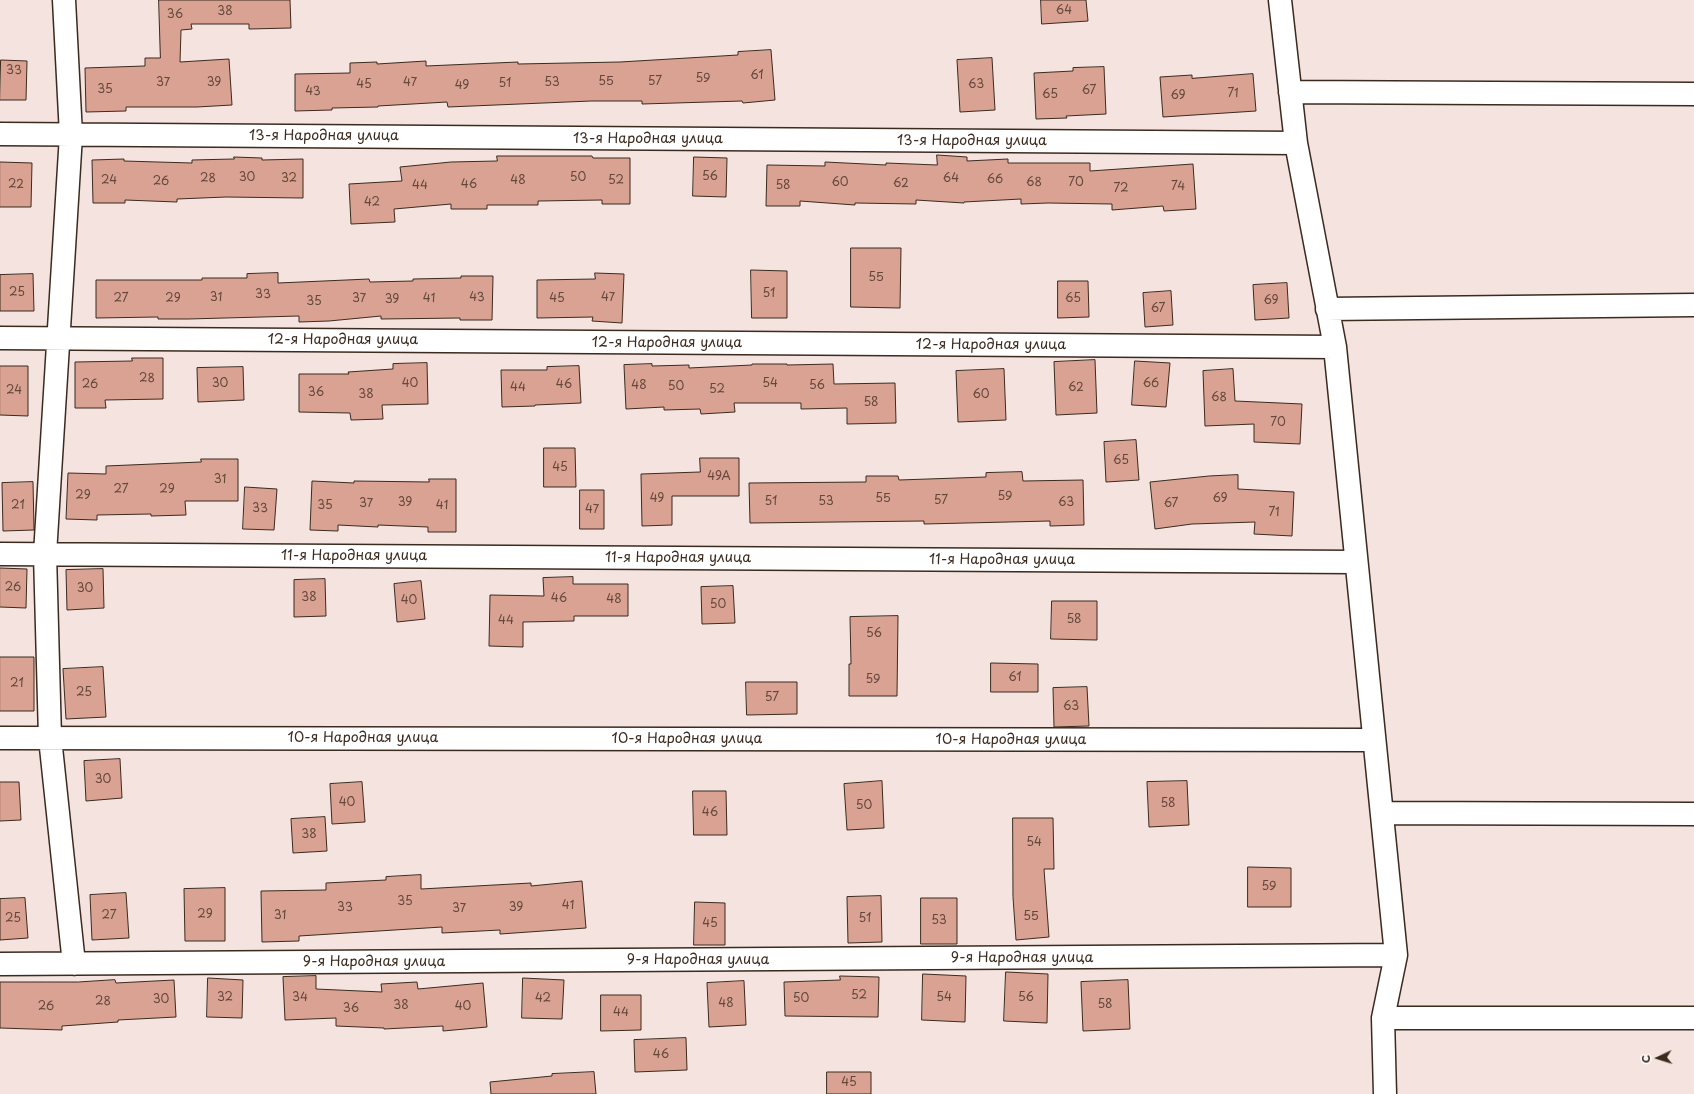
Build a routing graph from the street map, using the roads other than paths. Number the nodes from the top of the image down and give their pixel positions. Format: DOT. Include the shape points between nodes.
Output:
graph roads {
  1 [pos="64,0"];
  2 [pos="1280,0"];
  3 [pos="1290,92"];
  4 [pos="1694,94"];
  5 [pos="0,134"];
  6 [pos="71,135"];
  7 [pos="1296,143"];
  8 [pos="1694,305"];
  9 [pos="1327,310"];
  10 [pos="0,338"];
  11 [pos="58,338"];
  12 [pos="1335,347"];
  13 [pos="0,554"];
  14 [pos="45,554"];
  15 [pos="1355,562"];
  16 [pos="0,738"];
  17 [pos="50,738"];
  18 [pos="1374,740"];
  19 [pos="1382,814"];
  20 [pos="1694,814"];
  21 [pos="1396,956"];
  22 [pos="0,964"];
  23 [pos="74,964"];
  24 [pos="1383,1018"];
  25 [pos="1694,1018"];
  26 [pos="1384,1094"];
  1 -- 6 [label="street"];
  2 -- 3 [label="street"];
  3 -- 4 [label="street"];
  3 -- 7 [label="street"];
  5 -- 6 [label="street, 13-я Народная улица"];
  6 -- 7 [label="street, 13-я Народная улица"];
  6 -- 11 [label="street"];
  7 -- 9 [label="street"];
  8 -- 9 [label="street"];
  9 -- 12 [label="street"];
  10 -- 11 [label="street, 12-я Народная улица"];
  11 -- 12 [label="street, 12-я Народная улица"];
  11 -- 14 [label="street"];
  12 -- 15 [label="street"];
  13 -- 14 [label="street, 11-я Народная улица"];
  14 -- 15 [label="street, 11-я Народная улица"];
  14 -- 17 [label="street"];
  15 -- 18 [label="street"];
  16 -- 17 [label="street, 10-я Народная улица"];
  17 -- 18 [label="street, 10-я Народная улица"];
  17 -- 23 [label="street"];
  18 -- 19 [label="street"];
  19 -- 20 [label="street"];
  19 -- 21 [label="street"];
  21 -- 23 [label="street, 9-я Народная улица"];
  21 -- 24 [label="street"];
  22 -- 23 [label="street, 9-я Народная улица"];
  24 -- 25 [label="street"];
  24 -- 26 [label="street"];
}
